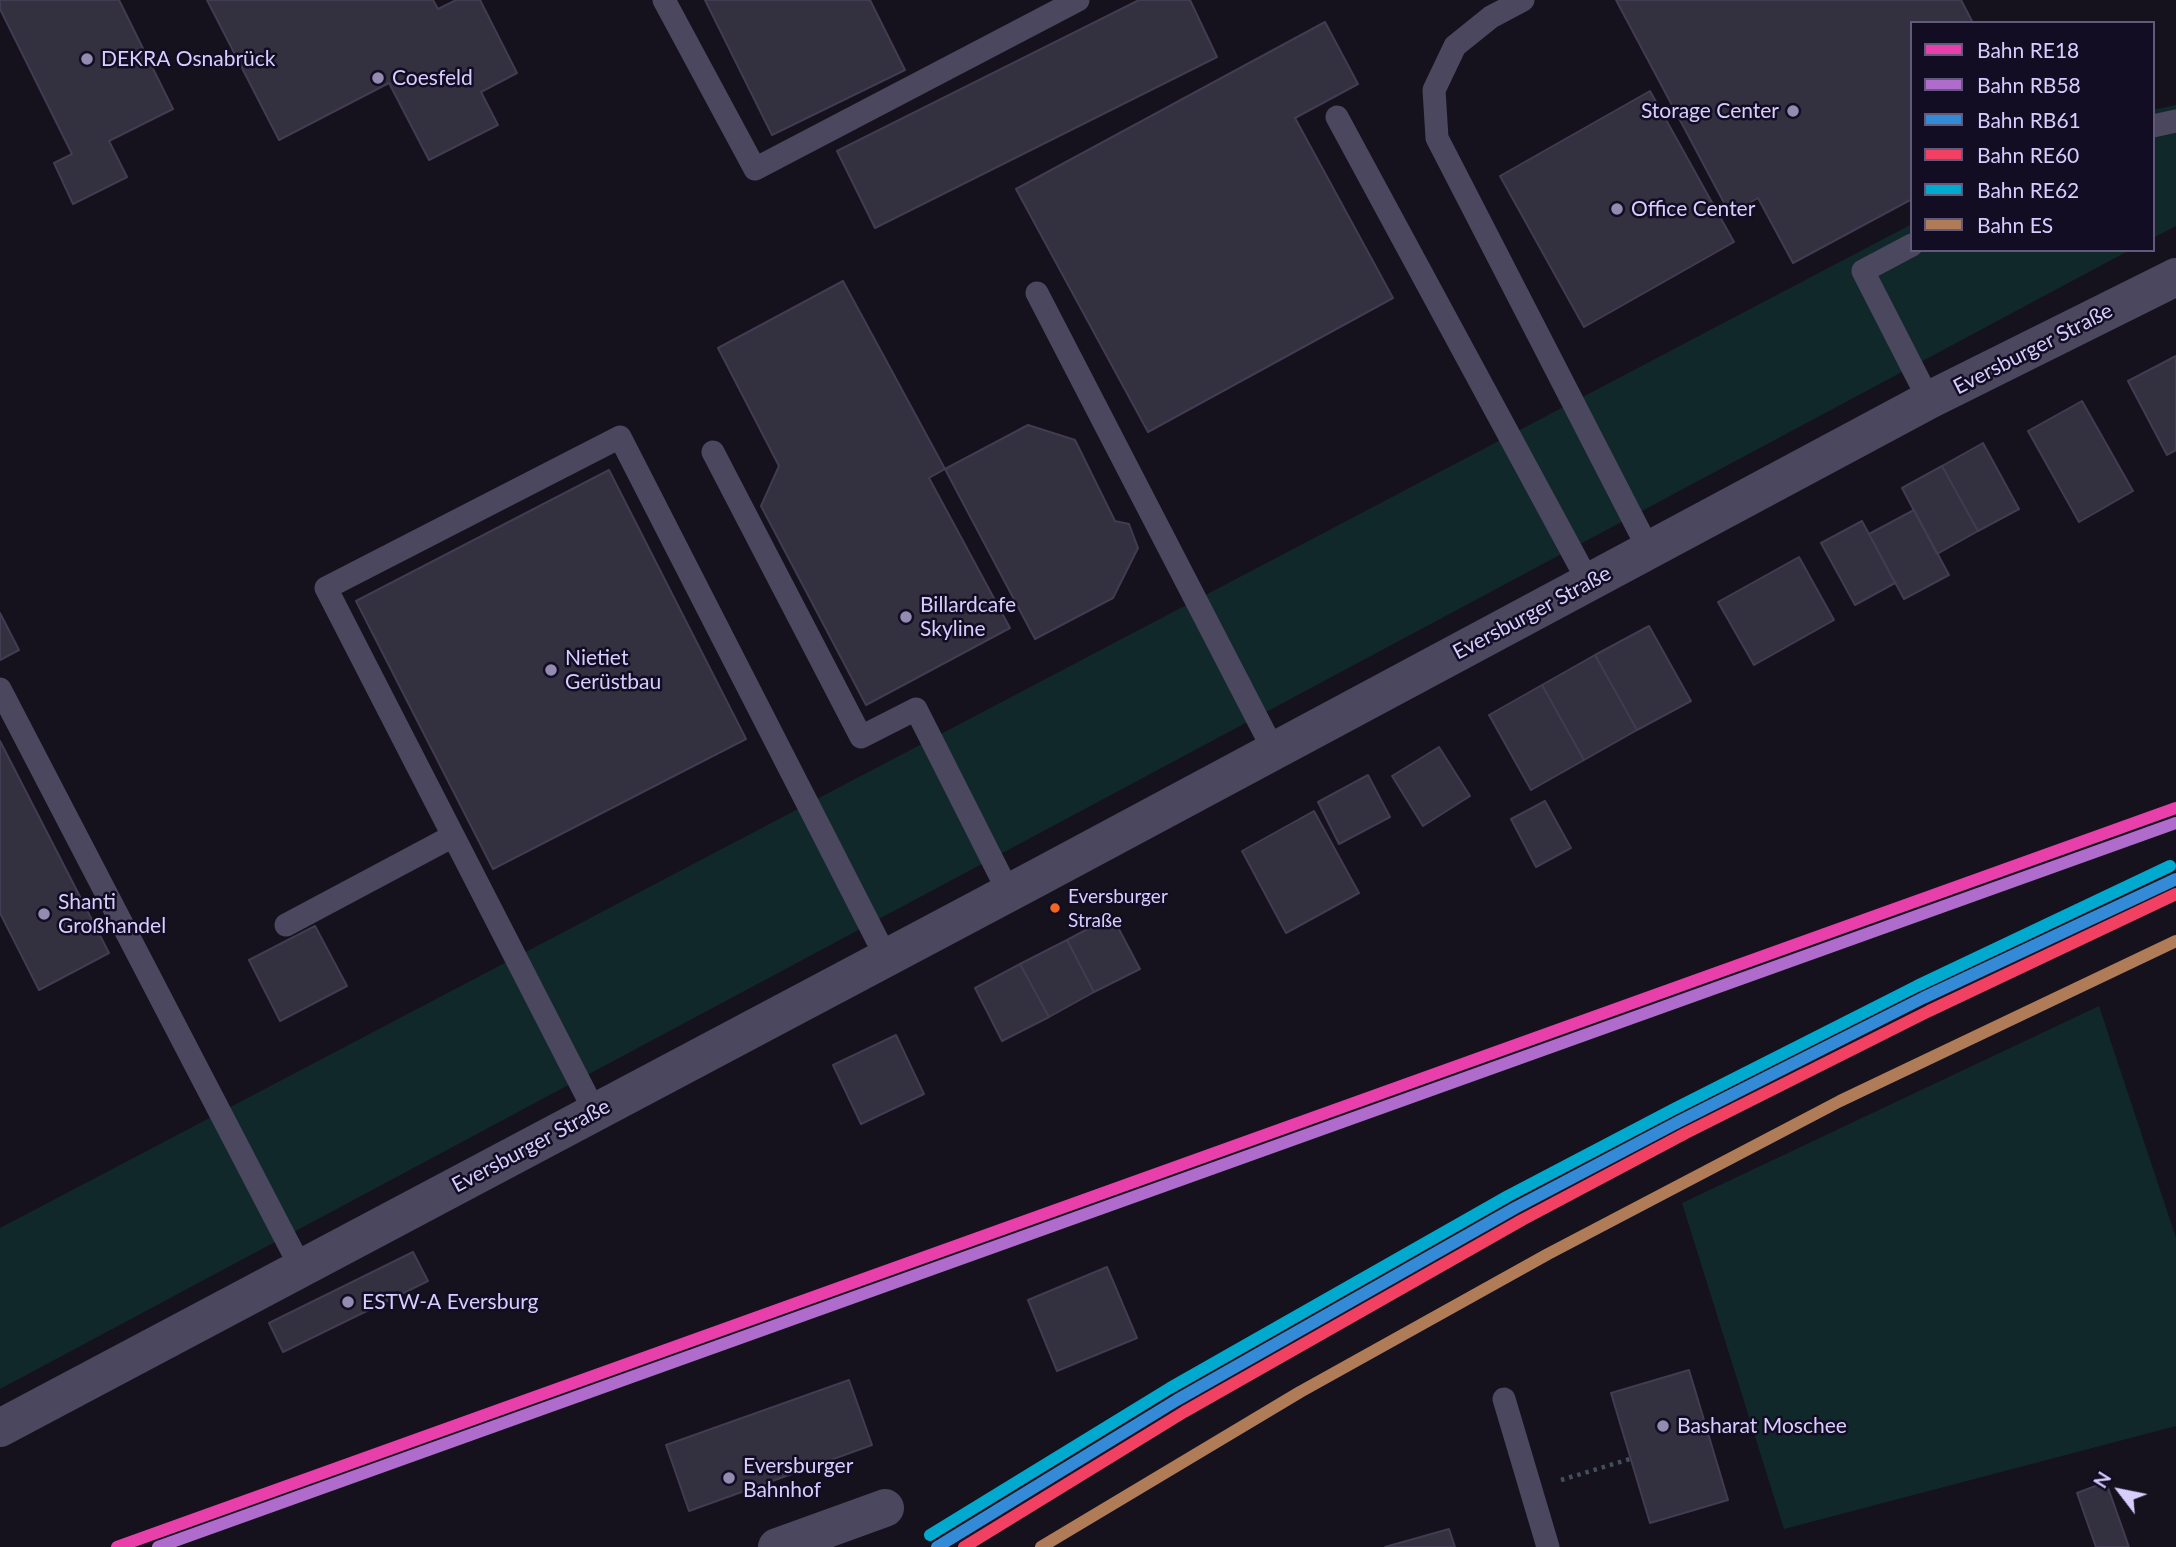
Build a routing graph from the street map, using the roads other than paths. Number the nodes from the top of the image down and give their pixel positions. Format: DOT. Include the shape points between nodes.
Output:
graph roads {
  1 [pos="664,0"];
  2 [pos="1078,0"];
  3 [pos="1523,0"];
  4 [pos="1337,117"];
  5 [pos="2176,121"];
  6 [pos="2155,126"];
  7 [pos="1910,246"];
  8 [pos="2176,277"];
  9 [pos="1037,293"];
  10 [pos="1929,400"];
  11 [pos="713,452"];
  12 [pos="1650,550"];
  13 [pos="1589,583"];
  14 [pos="0,689"];
  15 [pos="1273,751"];
  16 [pos="453,836"];
  17 [pos="1009,892"];
  18 [pos="286,925"];
  19 [pos="887,957"];
  20 [pos="595,1112"];
  21 [pos="301,1268"];
  22 [pos="1504,1399"];
  23 [pos="0,1428"];
  24 [pos="885,1508"];
  25 [pos="777,1547"];
  26 [pos="1548,1547"];
  1 -- 2 [label="lane" via="755,169"];
  3 -- 12 [label="lane" via="1491,17 1455,46 1434,90 1437,138"];
  4 -- 13 [label="lane"];
  5 -- 6 [label="lane"];
  7 -- 10 [label="lane" via="1863,271"];
  8 -- 10 [label="street, Eversburger Straße"];
  9 -- 15 [label="lane"];
  10 -- 12 [label="street, Eversburger Straße"];
  11 -- 17 [label="lane" via="861,737 916,709"];
  12 -- 13 [label="street, Eversburger Straße"];
  13 -- 15 [label="street, Eversburger Straße"];
  14 -- 21 [label="lane"];
  15 -- 17 [label="street, Eversburger Straße"];
  16 -- 18 [label="lane"];
  16 -- 19 [label="lane" via="326,588 620,437"];
  16 -- 20 [label="lane"];
  17 -- 19 [label="street, Eversburger Straße"];
  19 -- 20 [label="street, Eversburger Straße"];
  20 -- 21 [label="street, Eversburger Straße"];
  21 -- 23 [label="street, Eversburger Straße"];
  22 -- 26 [label="lane"];
  24 -- 25 [label="street"];
}
